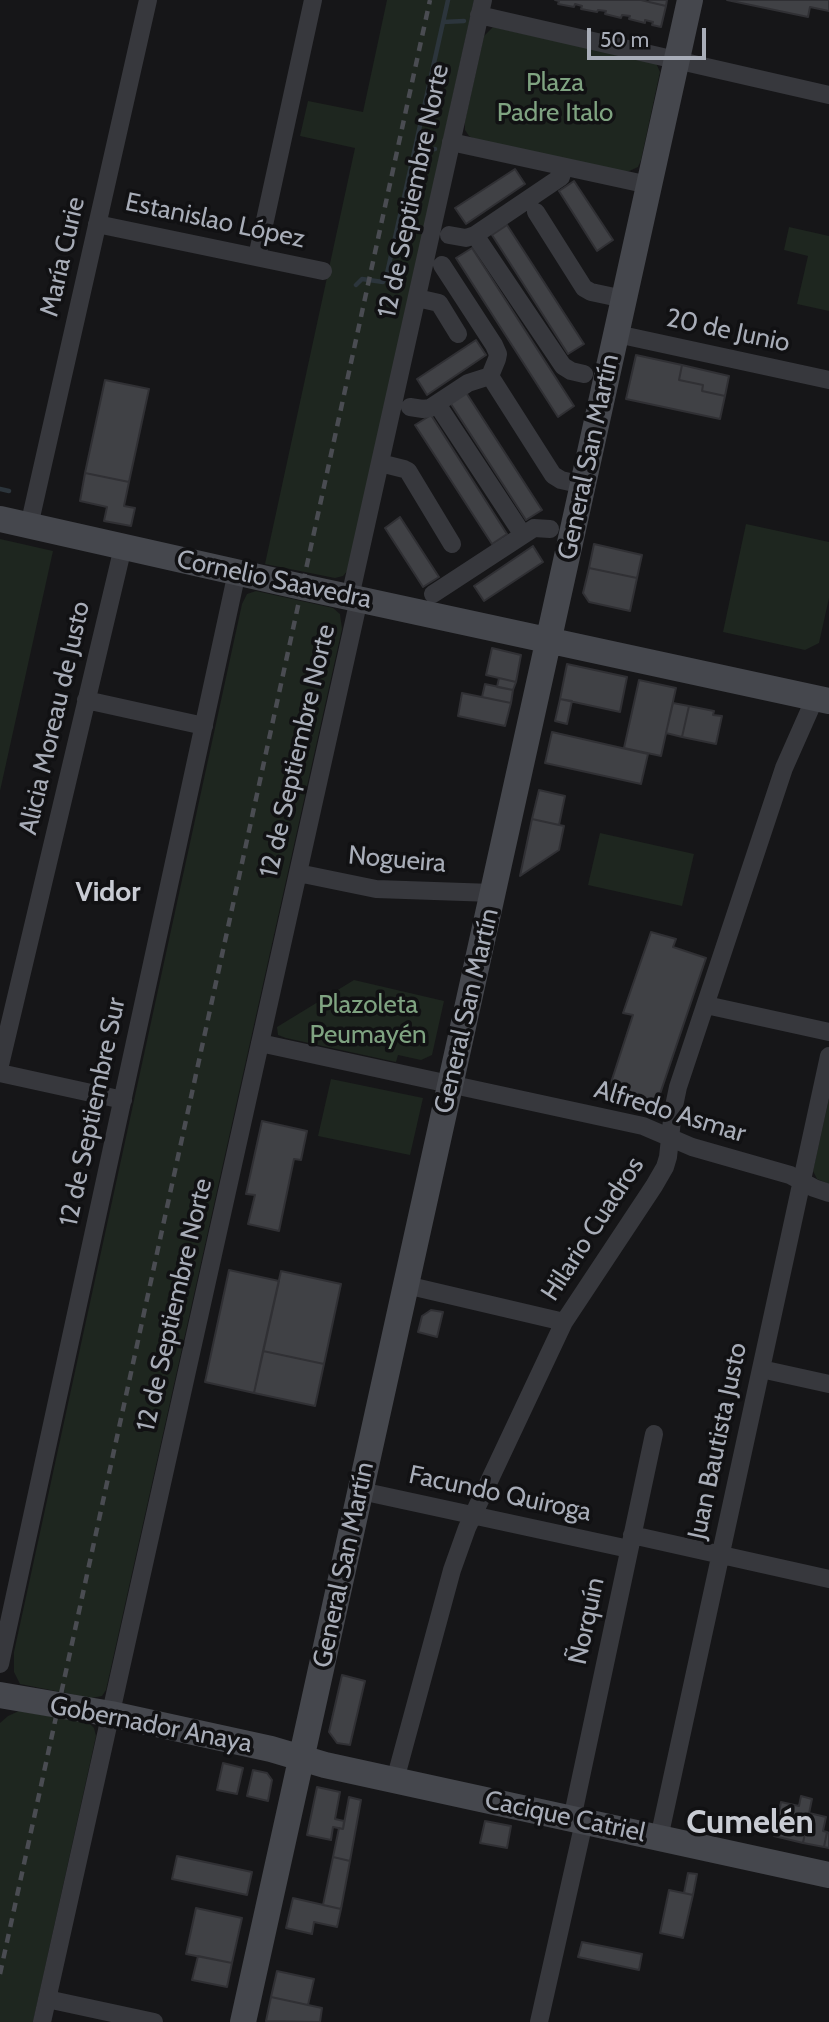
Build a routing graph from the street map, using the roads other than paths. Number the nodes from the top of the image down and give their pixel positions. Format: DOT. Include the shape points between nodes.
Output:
graph roads {
  1 [pos="148,0"];
  2 [pos="313,0"];
  3 [pos="690,0"];
  4 [pos="481,7"];
  5 [pos="677,60"];
  6 [pos="829,95"];
  7 [pos="451,142"];
  8 [pos="561,177"];
  9 [pos="649,185"];
  10 [pos="536,212"];
  11 [pos="97,224"];
  12 [pos="449,235"];
  13 [pos="475,236"];
  14 [pos="257,257"];
  15 [pos="442,265"];
  16 [pos="323,271"];
  17 [pos="417,298"];
  18 [pos="624,299"];
  19 [pos="458,334"];
  20 [pos="617,334"];
  21 [pos="584,374"];
  22 [pos="490,376"];
  23 [pos="829,380"];
  24 [pos="437,404"];
  25 [pos="410,407"];
  26 [pos="380,463"];
  27 [pos="583,485"];
  28 [pos="0,520"];
  29 [pos="29,526"];
  30 [pos="550,529"];
  31 [pos="523,535"];
  32 [pos="452,544"];
  33 [pos="123,547"];
  34 [pos="237,572"];
  35 [pos="433,594"];
  36 [pos="355,598"];
  37 [pos="549,640"];
  38 [pos="822,699"];
  39 [pos="86,700"];
  40 [pos="204,726"];
  41 [pos="298,873"];
  42 [pos="493,893"];
  43 [pos="706,1004"];
  44 [pos="829,1032"];
  45 [pos="260,1043"];
  46 [pos="829,1056"];
  47 [pos="0,1065"];
  48 [pos="0,1073"];
  49 [pos="451,1084"];
  50 [pos="122,1100"];
  51 [pos="670,1137"];
  52 [pos="802,1181"];
  53 [pos="829,1193"];
  54 [pos="406,1285"];
  55 [pos="564,1322"];
  56 [pos="761,1369"];
  57 [pos="829,1384"];
  58 [pos="654,1434"];
  59 [pos="360,1491"];
  60 [pos="473,1515"];
  61 [pos="631,1542"];
  62 [pos="720,1555"];
  63 [pos="829,1579"];
  64 [pos="0,1664"];
  65 [pos="0,1695"];
  66 [pos="111,1714"];
  67 [pos="302,1758"];
  68 [pos="395,1780"];
  69 [pos="578,1820"];
  70 [pos="659,1838"];
  71 [pos="829,1875"];
  72 [pos="47,1999"];
  73 [pos="42,2022"];
  74 [pos="153,2022"];
  75 [pos="243,2022"];
  76 [pos="539,2022"];
  1 -- 11 [label="street, María Curie"];
  2 -- 14 [label="street"];
  3 -- 5 [label="main road, General San Martín"];
  4 -- 5 [label="street"];
  4 -- 7 [label="street, 12 de Septiembre Norte"];
  5 -- 6 [label="street"];
  5 -- 9 [label="main road, General San Martín"];
  7 -- 9 [label="street"];
  7 -- 17 [label="street, 12 de Septiembre Norte"];
  8 -- 13 [label="street"];
  9 -- 18 [label="main road, General San Martín"];
  10 -- 18 [label="street" via="584,288"];
  11 -- 14 [label="street, Estanislao López"];
  11 -- 29 [label="street, María Curie"];
  12 -- 13 [label="street"];
  13 -- 21 [label="street" via="563,366"];
  14 -- 16 [label="street, Estanislao López"];
  15 -- 22 [label="street" via="497,349"];
  17 -- 19 [label="street" via="439,303"];
  17 -- 26 [label="street, 12 de Septiembre Norte"];
  18 -- 20 [label="main road, General San Martín"];
  20 -- 23 [label="street, 20 de Junio"];
  20 -- 27 [label="main road, General San Martín"];
  22 -- 24 [label="street" via="468,383"];
  22 -- 27 [label="street" via="553,475"];
  24 -- 25 [label="street"];
  24 -- 31 [label="street"];
  26 -- 32 [label="street" via="408,471"];
  26 -- 36 [label="street, 12 de Septiembre Norte"];
  27 -- 37 [label="main road, General San Martín"];
  28 -- 29 [label="main road, Cornelio Saavedra"];
  29 -- 33 [label="main road, Cornelio Saavedra"];
  30 -- 31 [label="street" via="534,528"];
  31 -- 35 [label="street"];
  33 -- 34 [label="main road, Cornelio Saavedra"];
  33 -- 39 [label="street, Alicia Moreau de Justo"];
  34 -- 36 [label="main road, Cornelio Saavedra"];
  34 -- 40 [label="street, 12 de Septiembre Sur"];
  36 -- 37 [label="main road, Cornelio Saavedra"];
  36 -- 41 [label="street, 12 de Septiembre Norte"];
  37 -- 38 [label="main road, Cornelio Saavedra"];
  37 -- 42 [label="main road, General San Martín"];
  38 -- 43 [label="street, Hilario Cuadros" via="784,768"];
  39 -- 40 [label="street"];
  39 -- 47 [label="street, Alicia Moreau de Justo"];
  40 -- 50 [label="street, 12 de Septiembre Sur"];
  41 -- 42 [label="street, Nogueira" via="376,889"];
  41 -- 45 [label="street, 12 de Septiembre Norte"];
  42 -- 49 [label="main road, General San Martín"];
  43 -- 44 [label="street"];
  43 -- 51 [label="street, Hilario Cuadros" via="675,1099"];
  45 -- 49 [label="street, Alfredo Asmar"];
  45 -- 66 [label="street, 12 de Septiembre Norte"];
  46 -- 52 [label="street, Juan Bautista Justo"];
  48 -- 50 [label="street"];
  49 -- 51 [label="street, Alfredo Asmar" via="643,1126"];
  49 -- 54 [label="main road, General San Martín"];
  50 -- 64 [label="street, 12 de Septiembre Sur"];
  51 -- 52 [label="street, Alfredo Asmar"];
  51 -- 55 [label="street, Hilario Cuadros" via="660,1177"];
  52 -- 53 [label="street, Alfredo Asmar"];
  52 -- 56 [label="street, Juan Bautista Justo"];
  54 -- 55 [label="street"];
  54 -- 59 [label="main road, General San Martín"];
  55 -- 60 [label="street, Hilario Cuadros"];
  56 -- 57 [label="street"];
  56 -- 62 [label="street, Juan Bautista Justo"];
  58 -- 61 [label="street, Ñorquín"];
  59 -- 60 [label="street, Facundo Quiroga"];
  59 -- 67 [label="main road, General San Martín"];
  60 -- 61 [label="street, Facundo Quiroga"];
  60 -- 68 [label="street, Hilario Cuadros" via="452,1570"];
  61 -- 62 [label="street, Facundo Quiroga"];
  61 -- 69 [label="street, Ñorquín"];
  62 -- 63 [label="street, Facundo Quiroga"];
  62 -- 70 [label="street, Juan Bautista Justo"];
  65 -- 66 [label="main road, Gobernador Anaya"];
  66 -- 67 [label="main road, Gobernador Anaya"];
  66 -- 72 [label="street, 12 de Septiembre Norte"];
  67 -- 68 [label="main road, Cacique Catriel"];
  67 -- 75 [label="main road, General San Martín"];
  68 -- 69 [label="main road, Cacique Catriel"];
  69 -- 70 [label="main road, Cacique Catriel"];
  69 -- 76 [label="street"];
  70 -- 71 [label="main road, Cacique Catriel"];
  72 -- 73 [label="street, 12 de Septiembre Norte"];
  72 -- 74 [label="street"];
}
